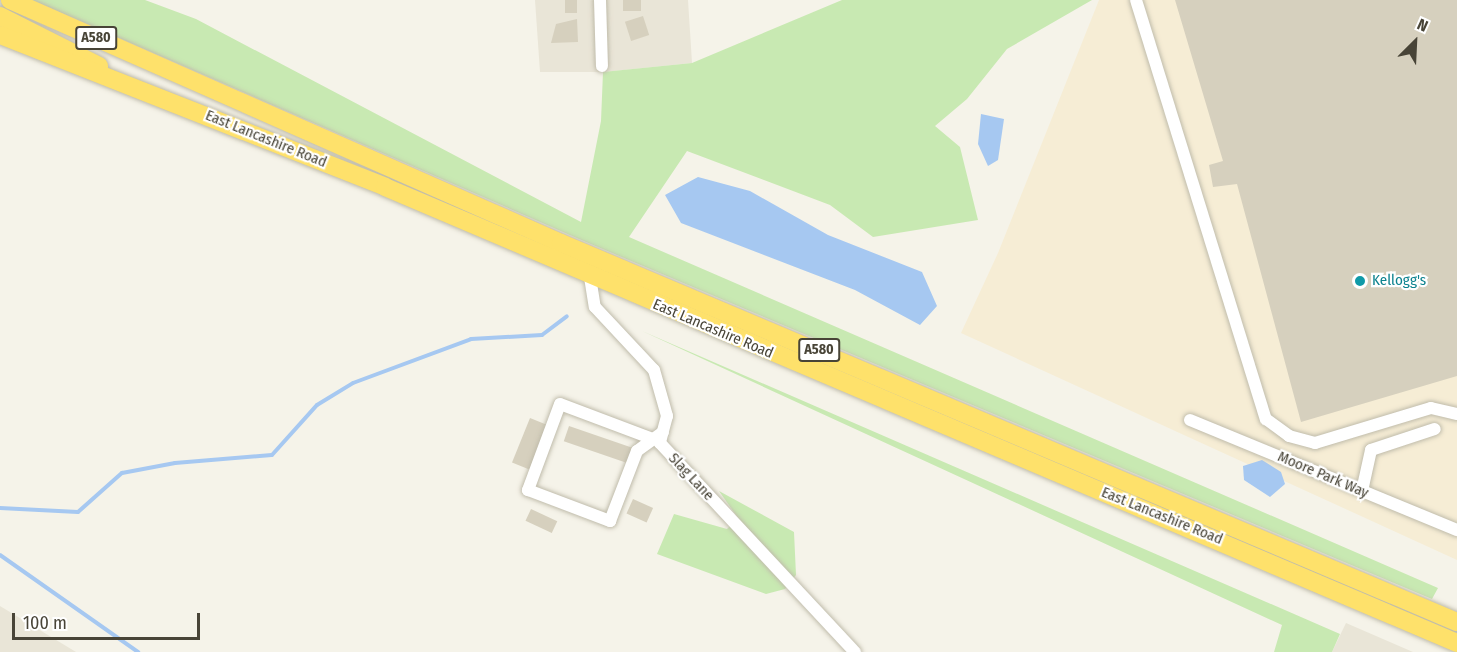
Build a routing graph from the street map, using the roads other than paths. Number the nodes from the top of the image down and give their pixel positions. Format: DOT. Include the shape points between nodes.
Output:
graph roads {
  1 [pos="10,0"];
  2 [pos="600,0"];
  3 [pos="1136,0"];
  4 [pos="0,16"];
  5 [pos="0,35"];
  6 [pos="602,66"];
  7 [pos="129,84"];
  8 [pos="582,252"];
  9 [pos="582,274"];
  10 [pos="1457,414"];
  11 [pos="1190,420"];
  12 [pos="1435,429"];
  13 [pos="658,436"];
  14 [pos="1362,491"];
  15 [pos="1457,530"];
  16 [pos="1457,622"];
  17 [pos="1457,643"];
  18 [pos="855,652"];
  1 -- 8 [label="highway, East Lancashire Road / A580"];
  2 -- 6 [label="street"];
  3 -- 10 [label="street" via="1266,419 1289,436 1315,443 1431,408"];
  4 -- 7 [label="highway" via="69,47"];
  5 -- 7 [label="highway, East Lancashire Road / A580"];
  7 -- 9 [label="highway, East Lancashire Road / A580"];
  8 -- 9 [label="highway"];
  8 -- 16 [label="highway, East Lancashire Road / A580"];
  9 -- 13 [label="street, Slag Lane" via="595,307 654,370 667,416"];
  9 -- 17 [label="highway, East Lancashire Road / A580"];
  11 -- 14 [label="street, Moore Park Way"];
  12 -- 14 [label="street" via="1371,450"];
  13 -- 13 [label="street" via="637,451 610,521 528,490 560,404"];
  13 -- 18 [label="street, Slag Lane" via="660,443"];
  14 -- 15 [label="street, Moore Park Way"];
}
